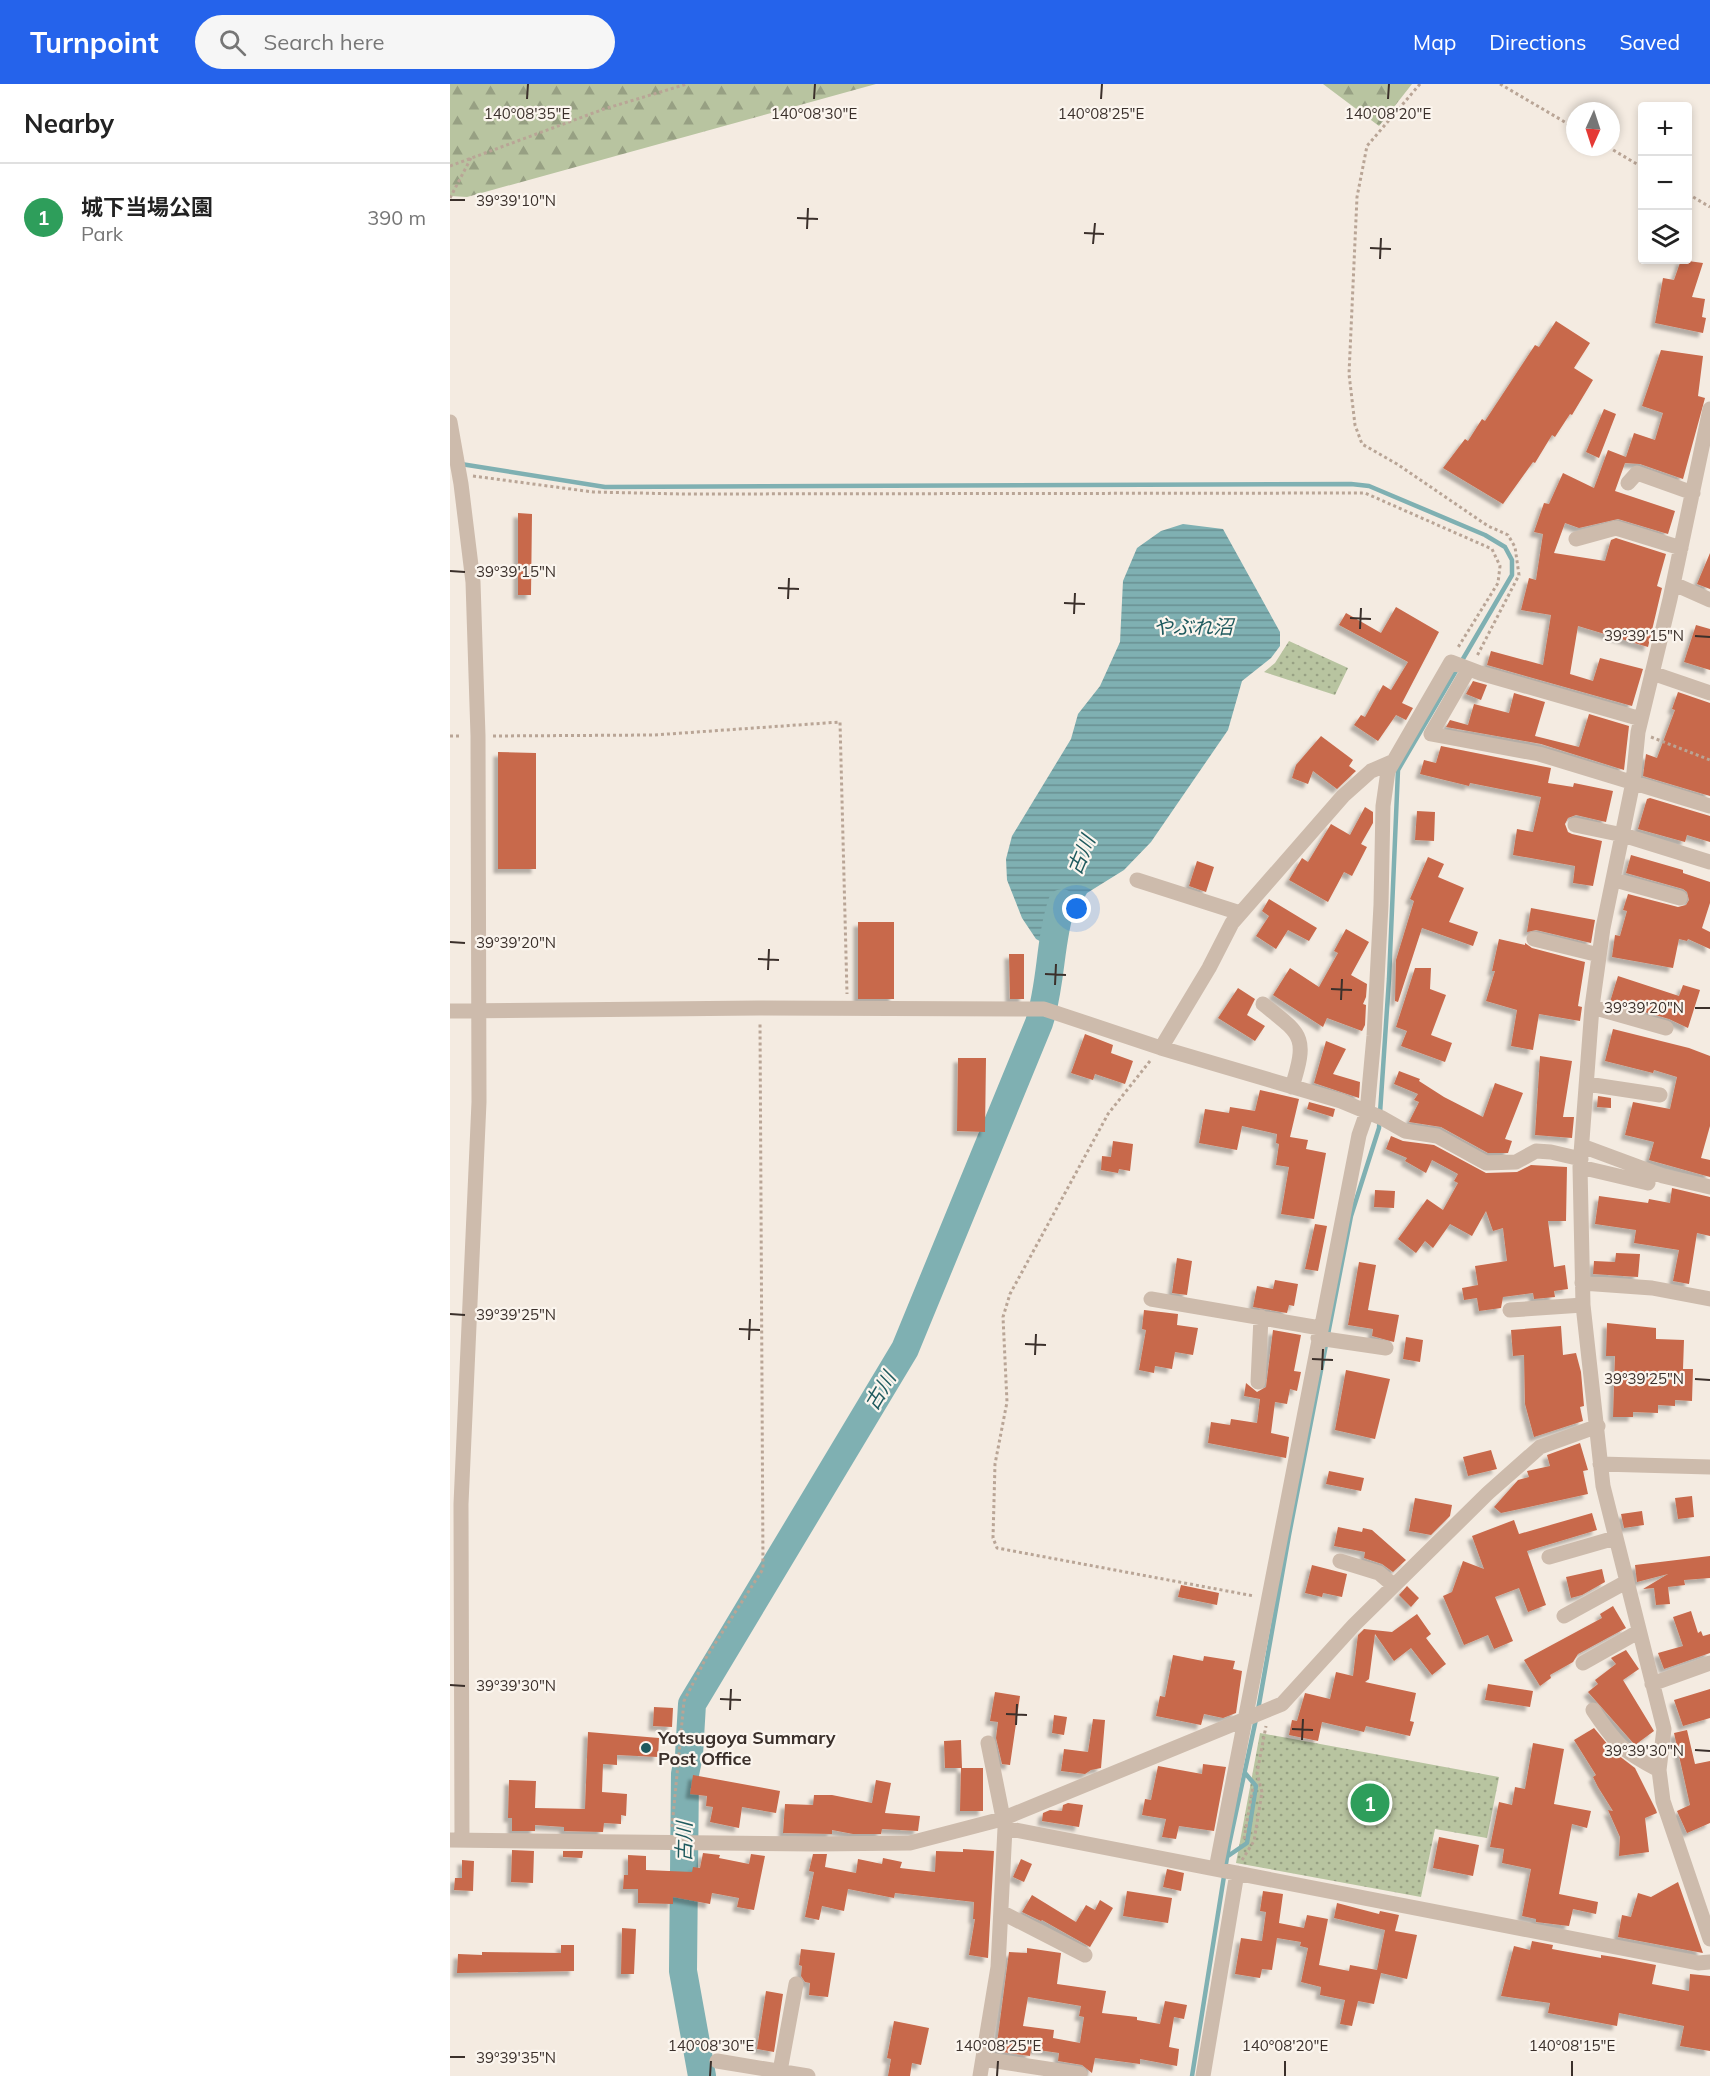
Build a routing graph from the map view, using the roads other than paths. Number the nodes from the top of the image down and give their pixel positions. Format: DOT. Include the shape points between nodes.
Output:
graph roads {
  1 [pos="1710,409"];
  2 [pos="450,422"];
  3 [pos="456,461"];
  4 [pos="1628,483"];
  5 [pos="1693,493"];
  6 [pos="1576,539"];
  7 [pos="1681,548"];
  8 [pos="1674,584"];
  9 [pos="1710,600"];
  10 [pos="1462,667"];
  11 [pos="1652,673"];
  12 [pos="1710,693"];
  13 [pos="1640,726"];
  14 [pos="1392,762"];
  15 [pos="1633,782"];
  16 [pos="1710,806"];
  17 [pos="1575,825"];
  18 [pos="1623,835"];
  19 [pos="1710,862"];
  20 [pos="1137,880"];
  21 [pos="1615,880"];
  22 [pos="1680,898"];
  23 [pos="1240,913"];
  24 [pos="1534,939"];
  25 [pos="1599,955"];
  26 [pos="1263,1004"];
  27 [pos="1592,1007"];
  28 [pos="450,1011"];
  29 [pos="480,1011"];
  30 [pos="1666,1028"];
  31 [pos="1161,1048"];
  32 [pos="1587,1084"];
  33 [pos="1292,1087"];
  34 [pos="1660,1095"];
  35 [pos="1374,1115"];
  36 [pos="1581,1158"];
  37 [pos="1648,1183"];
  38 [pos="1710,1187"];
  39 [pos="1582,1283"];
  40 [pos="1151,1299"];
  41 [pos="1710,1299"];
  42 [pos="1583,1305"];
  43 [pos="1510,1310"];
  44 [pos="1261,1317"];
  45 [pos="1325,1336"];
  46 [pos="1386,1348"];
  47 [pos="1258,1382"];
  48 [pos="1598,1426"];
  49 [pos="1600,1464"];
  50 [pos="1710,1467"];
  51 [pos="1616,1538"];
  52 [pos="1549,1557"];
  53 [pos="1340,1561"];
  54 [pos="1626,1582"];
  55 [pos="1393,1585"];
  56 [pos="1564,1616"];
  57 [pos="1638,1632"];
  58 [pos="1583,1663"];
  59 [pos="1710,1663"];
  60 [pos="1652,1684"];
  61 [pos="1593,1710"];
  62 [pos="1256,1714"];
  63 [pos="988,1743"];
  64 [pos="1659,1770"];
  65 [pos="1003,1823"];
  66 [pos="456,1840"];
  67 [pos="1226,1871"];
  68 [pos="1001,1912"];
  69 [pos="1710,1939"];
  70 [pos="1085,1955"];
  71 [pos="1710,1962"];
  72 [pos="796,1984"];
  73 [pos="983,2059"];
  74 [pos="717,2061"];
  75 [pos="780,2071"];
  76 [pos="1080,2074"];
  77 [pos="808,2076"];
  78 [pos="980,2076"];
  79 [pos="1203,2076"];
  1 -- 5 [label="street"];
  2 -- 3 [label="street"];
  3 -- 29 [label="street" via="473,582"];
  4 -- 5 [label="street" via="1637,473"];
  5 -- 7 [label="street"];
  6 -- 7 [label="street" via="1616,528"];
  7 -- 8 [label="street"];
  8 -- 9 [label="street"];
  8 -- 11 [label="street"];
  10 -- 13 [label="street"];
  10 -- 14 [label="street"];
  10 -- 15 [label="street" via="1431,734 1539,754"];
  11 -- 12 [label="street"];
  11 -- 13 [label="street"];
  13 -- 15 [label="street"];
  14 -- 23 [label="street" via="1371,771 1343,796"];
  14 -- 35 [label="street" via="1383,806"];
  15 -- 16 [label="street"];
  15 -- 18 [label="street"];
  17 -- 18 [label="street"];
  18 -- 19 [label="street"];
  18 -- 21 [label="street"];
  20 -- 23 [label="street"];
  21 -- 22 [label="street"];
  21 -- 25 [label="street"];
  23 -- 31 [label="street"];
  24 -- 25 [label="street"];
  25 -- 27 [label="street"];
  26 -- 33 [label="street" via="1294,1029 1300,1041 1301,1058"];
  27 -- 30 [label="street"];
  27 -- 32 [label="street"];
  28 -- 29 [label="street"];
  29 -- 31 [label="street" via="1044,1010"];
  29 -- 66 [label="street" via="461,1504"];
  31 -- 33 [label="street"];
  32 -- 34 [label="street"];
  32 -- 36 [label="street"];
  33 -- 35 [label="street"];
  35 -- 36 [label="street" via="1405,1131 1437,1136 1486,1162 1516,1162 1536,1151"];
  35 -- 45 [label="street" via="1359,1135"];
  36 -- 37 [label="street"];
  36 -- 38 [label="street"];
  36 -- 39 [label="street"];
  39 -- 41 [label="street" via="1652,1288"];
  39 -- 42 [label="street"];
  40 -- 44 [label="street"];
  42 -- 43 [label="street"];
  42 -- 48 [label="street"];
  44 -- 45 [label="street"];
  44 -- 47 [label="street"];
  45 -- 46 [label="street"];
  45 -- 62 [label="street" via="1268,1599"];
  48 -- 49 [label="street"];
  48 -- 55 [label="street" via="1540,1447"];
  49 -- 50 [label="street"];
  49 -- 51 [label="street"];
  51 -- 52 [label="street"];
  51 -- 54 [label="street"];
  53 -- 55 [label="street" via="1379,1573"];
  54 -- 56 [label="street"];
  54 -- 57 [label="street"];
  55 -- 62 [label="street" via="1282,1704"];
  57 -- 58 [label="street"];
  57 -- 60 [label="street"];
  59 -- 60 [label="street"];
  60 -- 64 [label="street" via="1664,1729"];
  61 -- 64 [label="street" via="1614,1742"];
  62 -- 65 [label="street"];
  62 -- 67 [label="street"];
  63 -- 65 [label="street"];
  64 -- 69 [label="street" via="1663,1801"];
  65 -- 66 [label="street" via="910,1843"];
  65 -- 67 [label="street"];
  65 -- 68 [label="street"];
  67 -- 71 [label="street" via="1574,1940"];
  67 -- 79 [label="street"];
  68 -- 70 [label="street"];
  68 -- 73 [label="street" via="998,1967"];
  72 -- 75 [label="street"];
  73 -- 76 [label="street"];
  73 -- 78 [label="street"];
  74 -- 75 [label="street"];
  75 -- 77 [label="street"];
}
